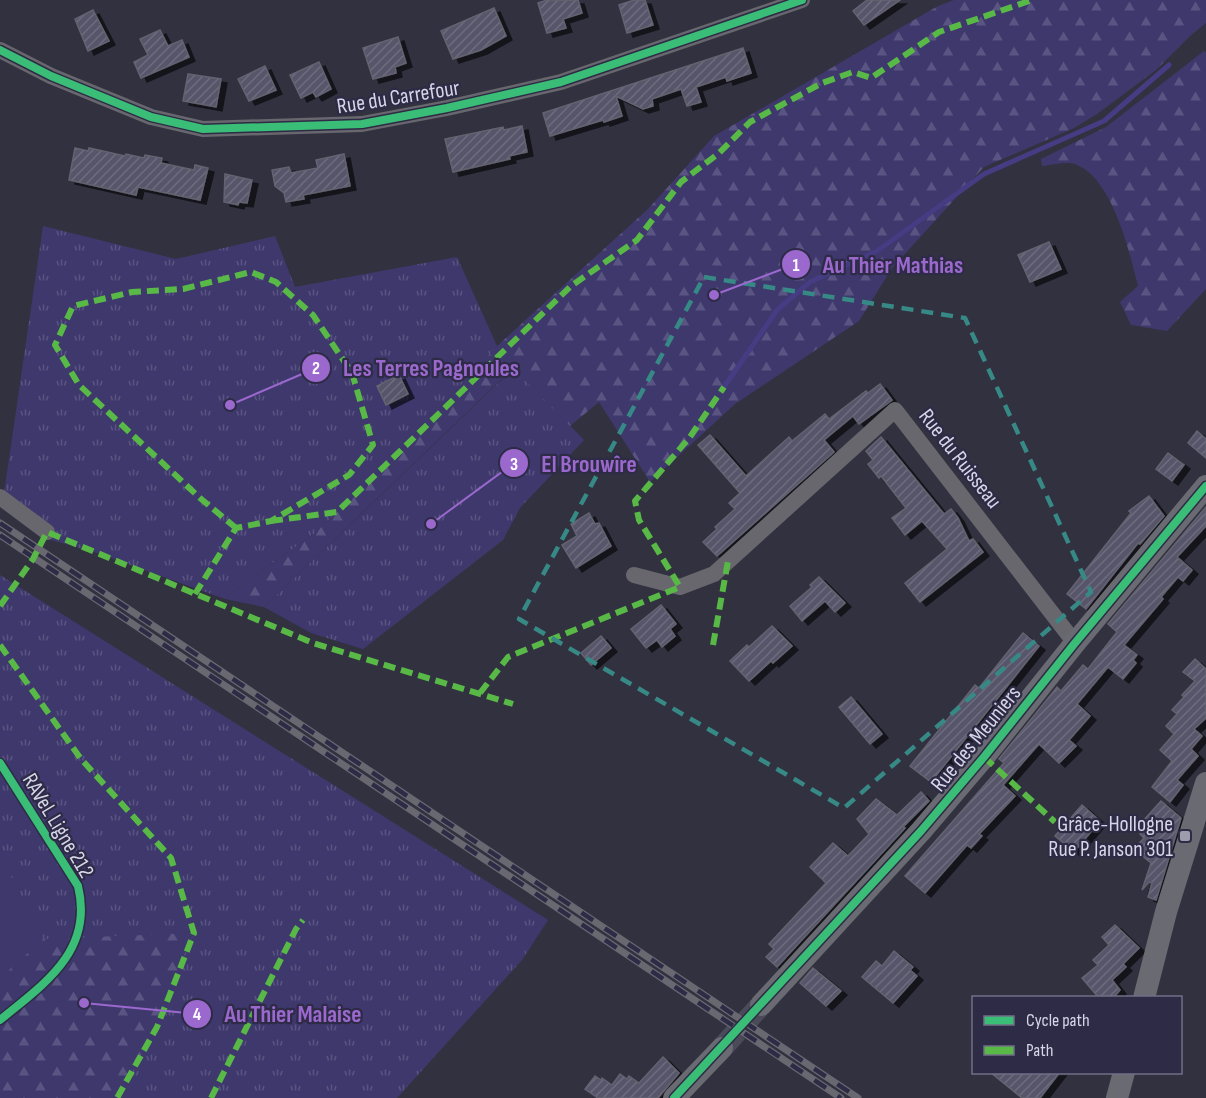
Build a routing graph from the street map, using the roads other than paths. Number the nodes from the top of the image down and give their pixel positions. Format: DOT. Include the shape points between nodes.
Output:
graph roads {
  1 [pos="802,0"];
  2 [pos="0,50"];
  3 [pos="1206,486"];
  4 [pos="0,497"];
  5 [pos="47,532"];
  6 [pos="634,575"];
  7 [pos="1075,643"];
  8 [pos="1206,783"];
  9 [pos="1145,996"];
  10 [pos="762,1005"];
  11 [pos="722,1048"];
  12 [pos="1123,1074"];
  13 [pos="674,1098"];
  14 [pos="1117,1098"];
  1 -- 2 [label="street, Rue du Carrefour" via="561,82 362,124 203,129 151,117 51,76"];
  3 -- 7 [label="street, Rue des Meuniers"];
  4 -- 5 [label="street"];
  6 -- 7 [label="street, Rue du Ruisseau" via="680,587 714,574 895,410"];
  7 -- 10 [label="street, Rue des Meuniers" via="921,831"];
  8 -- 9 [label="street"];
  11 -- 13 [label="street"];
  12 -- 14 [label="street"];
}
